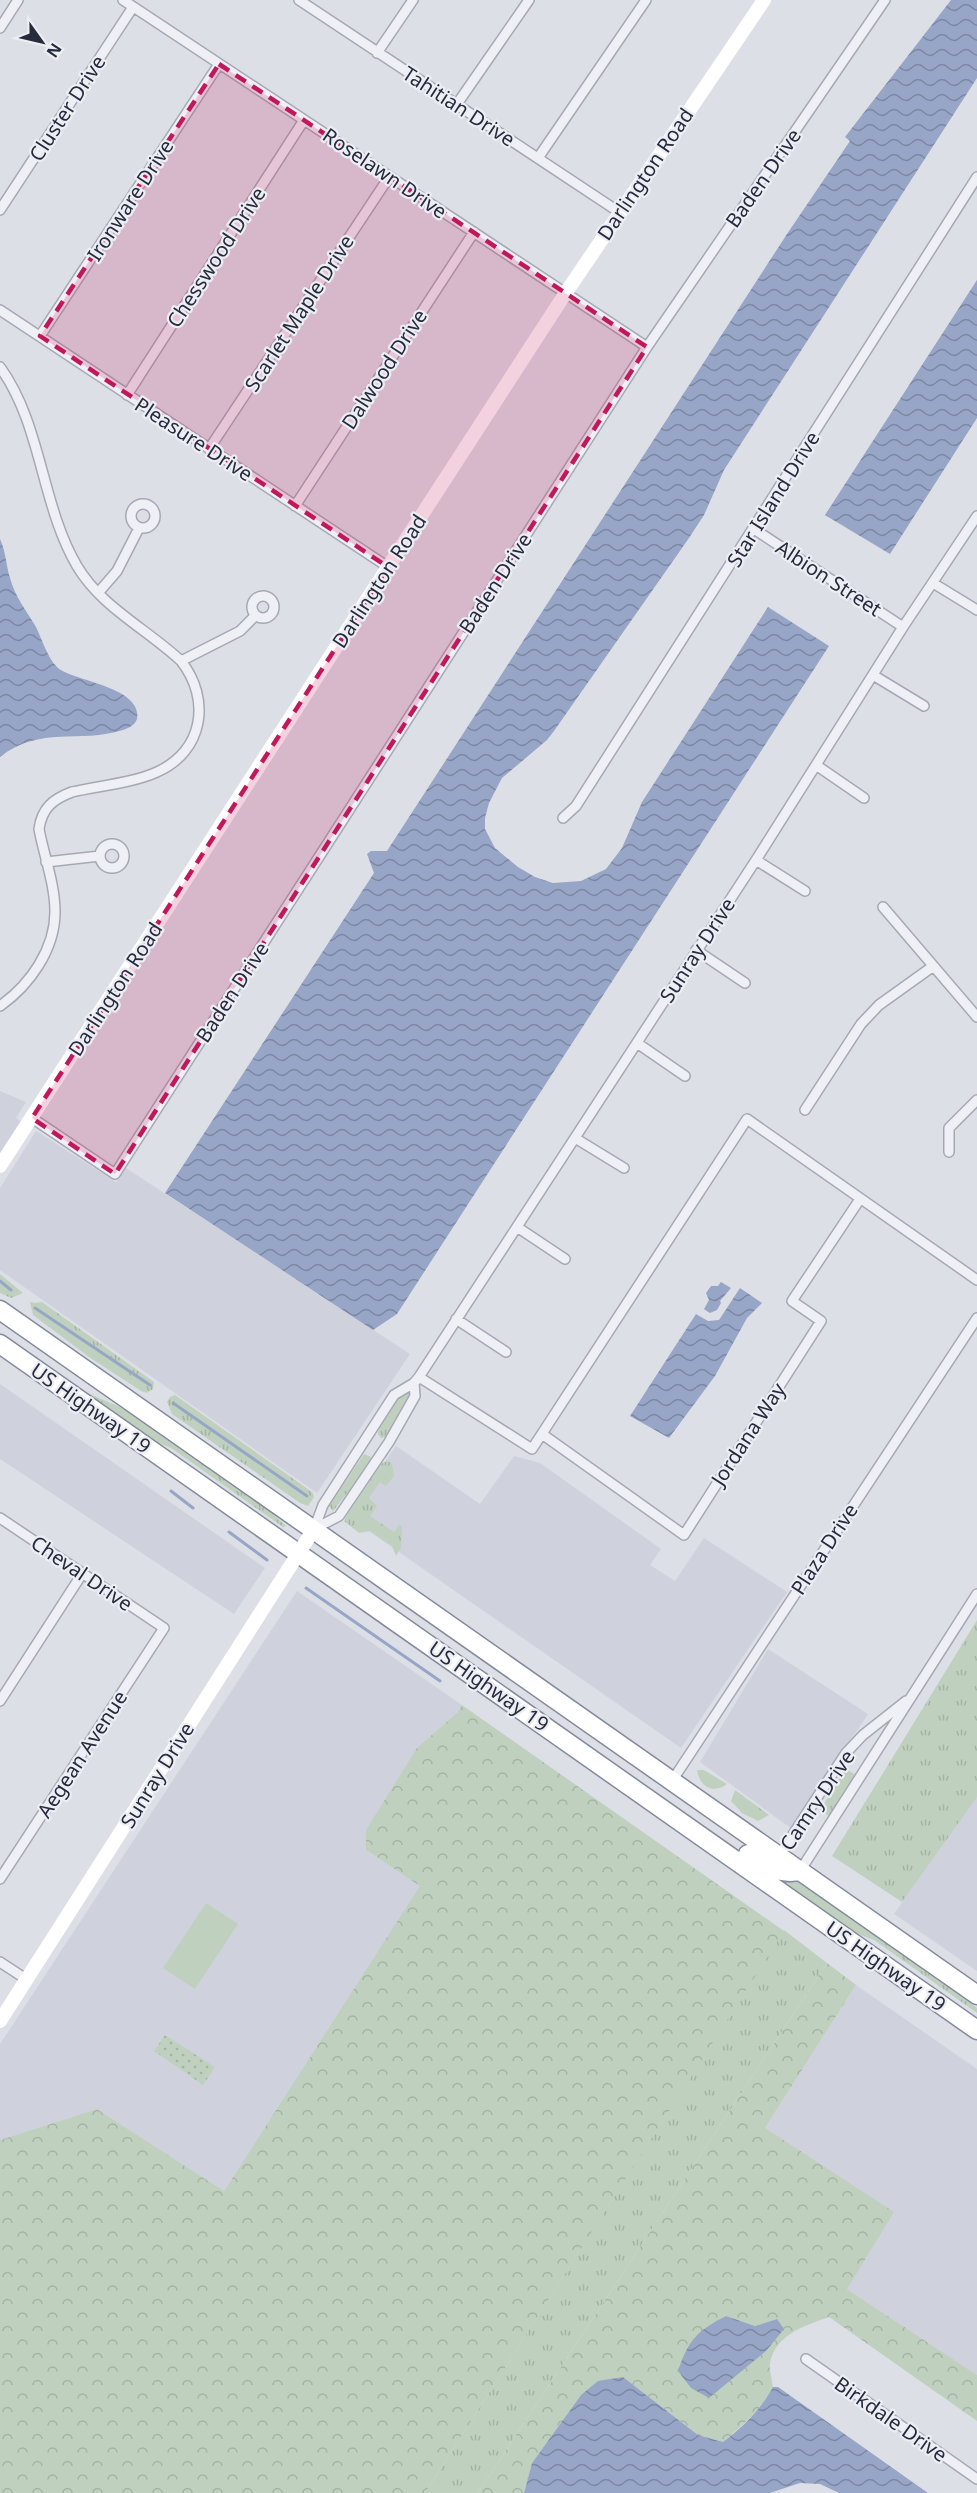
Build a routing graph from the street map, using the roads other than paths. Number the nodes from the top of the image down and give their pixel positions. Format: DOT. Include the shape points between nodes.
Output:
graph roads {
  1 [pos="18,0"];
  2 [pos="123,0"];
  3 [pos="299,0"];
  4 [pos="413,0"];
  5 [pos="529,0"];
  6 [pos="646,0"];
  7 [pos="764,0"];
  8 [pos="885,0"];
  9 [pos="133,7"];
  10 [pos="0,28"];
  11 [pos="377,52"];
  12 [pos="219,64"];
  13 [pos="457,104"];
  14 [pos="304,120"];
  15 [pos="538,158"];
  16 [pos="389,177"];
  17 [pos="977,177"];
  18 [pos="0,210"];
  19 [pos="619,212"];
  20 [pos="474,232"];
  21 [pos="565,294"];
  22 [pos="0,310"];
  23 [pos="40,336"];
  24 [pos="646,347"];
  25 [pos="0,367"];
  26 [pos="127,395"];
  27 [pos="209,449"];
  28 [pos="295,506"];
  29 [pos="977,516"];
  30 [pos="139,528"];
  31 [pos="754,529"];
  32 [pos="388,567"];
  33 [pos="933,583"];
  34 [pos="98,593"];
  35 [pos="977,610"];
  36 [pos="255,615"];
  37 [pos="903,627"];
  38 [pos="181,661"];
  39 [pos="873,675"];
  40 [pos="924,706"];
  41 [pos="816,765"];
  42 [pos="864,798"];
  43 [pos="563,818"];
  44 [pos="100,856"];
  45 [pos="756,860"];
  46 [pos="46,862"];
  47 [pos="806,891"];
  48 [pos="883,907"];
  49 [pos="696,950"];
  50 [pos="932,967"];
  51 [pos="745,982"];
  52 [pos="0,1006"];
  53 [pos="977,1017"];
  54 [pos="637,1043"];
  55 [pos="685,1076"];
  56 [pos="977,1100"];
  57 [pos="805,1110"];
  58 [pos="32,1118"];
  59 [pos="575,1138"];
  60 [pos="950,1152"];
  61 [pos="0,1166"];
  62 [pos="624,1168"];
  63 [pos="860,1199"];
  64 [pos="517,1227"];
  65 [pos="565,1259"];
  66 [pos="977,1280"];
  67 [pos="0,1310"];
  68 [pos="977,1318"];
  69 [pos="456,1319"];
  70 [pos="0,1344"];
  71 [pos="506,1352"];
  72 [pos="416,1380"];
  73 [pos="542,1434"];
  74 [pos="1,1520"];
  75 [pos="314,1529"];
  76 [pos="298,1553"];
  77 [pos="82,1574"];
  78 [pos="977,1594"];
  79 [pos="164,1628"];
  80 [pos="910,1697"];
  81 [pos="0,1701"];
  82 [pos="619,1777"];
  83 [pos="672,1781"];
  84 [pos="779,1856"];
  85 [pos="800,1871"];
  86 [pos="0,1879"];
  87 [pos="0,1962"];
  88 [pos="26,1980"];
  89 [pos="977,1995"];
  90 [pos="0,2021"];
  91 [pos="977,2030"];
  92 [pos="806,2359"];
  93 [pos="977,2480"];
  1 -- 10 [label="street"];
  2 -- 9 [label="street, Roselawn Drive"];
  3 -- 11 [label="street, Tahitian Drive"];
  4 -- 11 [label="street"];
  5 -- 13 [label="street"];
  6 -- 15 [label="street"];
  7 -- 19 [label="street, Darlington Road"];
  8 -- 24 [label="street, Baden Drive"];
  9 -- 12 [label="street, Roselawn Drive"];
  9 -- 18 [label="street, Cluster Drive"];
  11 -- 13 [label="street, Tahitian Drive"];
  12 -- 14 [label="street, Roselawn Drive"];
  12 -- 23 [label="street, Ironware Drive"];
  13 -- 15 [label="street, Tahitian Drive"];
  14 -- 16 [label="street, Roselawn Drive"];
  14 -- 26 [label="street, Chesswood Drive"];
  15 -- 19 [label="street, Tahitian Drive"];
  16 -- 20 [label="street, Roselawn Drive"];
  16 -- 27 [label="street, Scarlet Maple Drive"];
  17 -- 31 [label="street, Star Island Drive"];
  19 -- 21 [label="street, Darlington Road"];
  20 -- 21 [label="street, Roselawn Drive"];
  20 -- 28 [label="street, Dalwood Drive"];
  21 -- 24 [label="street, Roselawn Drive"];
  21 -- 32 [label="street, Darlington Road"];
  22 -- 23 [label="street, Pleasure Drive"];
  23 -- 26 [label="street, Pleasure Drive"];
  24 -- 58 [label="street, Baden Drive" via="115,1174"];
  25 -- 34 [label="street" via="22,412 72,558"];
  26 -- 27 [label="street, Pleasure Drive"];
  27 -- 28 [label="street, Pleasure Drive"];
  28 -- 32 [label="street, Pleasure Drive"];
  29 -- 33 [label="street, Sunray Drive"];
  30 -- 34 [label="street" via="117,571"];
  31 -- 37 [label="street, Albion Street"];
  31 -- 43 [label="street, Star Island Drive" via="576,806"];
  32 -- 58 [label="street, Darlington Road"];
  33 -- 35 [label="street"];
  33 -- 37 [label="street, Sunray Drive"];
  34 -- 38 [label="street"];
  36 -- 38 [label="street" via="240,631"];
  37 -- 39 [label="street, Sunray Drive"];
  38 -- 46 [label="street" via="193,679 200,707 198,727 189,746 168,766 151,775 72,792 52,802 43,813 39,829"];
  39 -- 40 [label="street"];
  39 -- 41 [label="street, Sunray Drive"];
  41 -- 42 [label="street"];
  41 -- 45 [label="street, Sunray Drive"];
  44 -- 46 [label="street"];
  45 -- 47 [label="street"];
  45 -- 49 [label="street, Sunray Drive"];
  46 -- 52 [label="street" via="55,914 48,947 25,984"];
  48 -- 50 [label="street"];
  49 -- 51 [label="street"];
  49 -- 54 [label="street, Sunray Drive"];
  50 -- 53 [label="street"];
  50 -- 57 [label="street" via="879,1005 861,1024"];
  54 -- 55 [label="street"];
  54 -- 59 [label="street, Sunray Drive"];
  56 -- 60 [label="street" via="949,1128"];
  58 -- 61 [label="street, Darlington Road"];
  59 -- 62 [label="street"];
  59 -- 64 [label="street, Sunray Drive"];
  63 -- 66 [label="street"];
  63 -- 73 [label="street" via="747,1119"];
  63 -- 73 [label="street, Jordana Way" via="792,1301 821,1321 684,1535"];
  64 -- 65 [label="street"];
  64 -- 69 [label="street, Sunray Drive"];
  67 -- 75 [label="highway, US Highway 19"];
  68 -- 83 [label="street, Plaza Drive"];
  69 -- 71 [label="street"];
  69 -- 72 [label="street, Sunray Drive"];
  70 -- 76 [label="highway, US Highway 19"];
  72 -- 73 [label="street" via="532,1449"];
  72 -- 75 [label="street, Sunray Drive" via="394,1395 323,1505"];
  72 -- 75 [label="street, Sunray Drive" via="415,1396 364,1480 339,1516"];
  74 -- 77 [label="street, Cheval Drive"];
  75 -- 76 [label="street, Sunray Drive"];
  75 -- 83 [label="highway, US Highway 19"];
  76 -- 82 [label="highway, US Highway 19"];
  76 -- 88 [label="street, Sunray Drive"];
  77 -- 79 [label="street, Cheval Drive"];
  77 -- 81 [label="street"];
  78 -- 80 [label="street, Camry Drive"];
  79 -- 86 [label="street, Aegean Avenue"];
  80 -- 84 [label="street, Camry Drive" via="846,1753"];
  80 -- 85 [label="street, Camry Drive"];
  82 -- 85 [label="highway" via="662,1793 771,1868 787,1873"];
  82 -- 91 [label="highway, US Highway 19"];
  83 -- 84 [label="highway, US Highway 19"];
  84 -- 85 [label="highway, US Highway 19"];
  85 -- 89 [label="highway, US Highway 19"];
  87 -- 88 [label="street"];
  88 -- 90 [label="street, Sunray Drive"];
  92 -- 93 [label="street, Birkdale Drive"];
}
